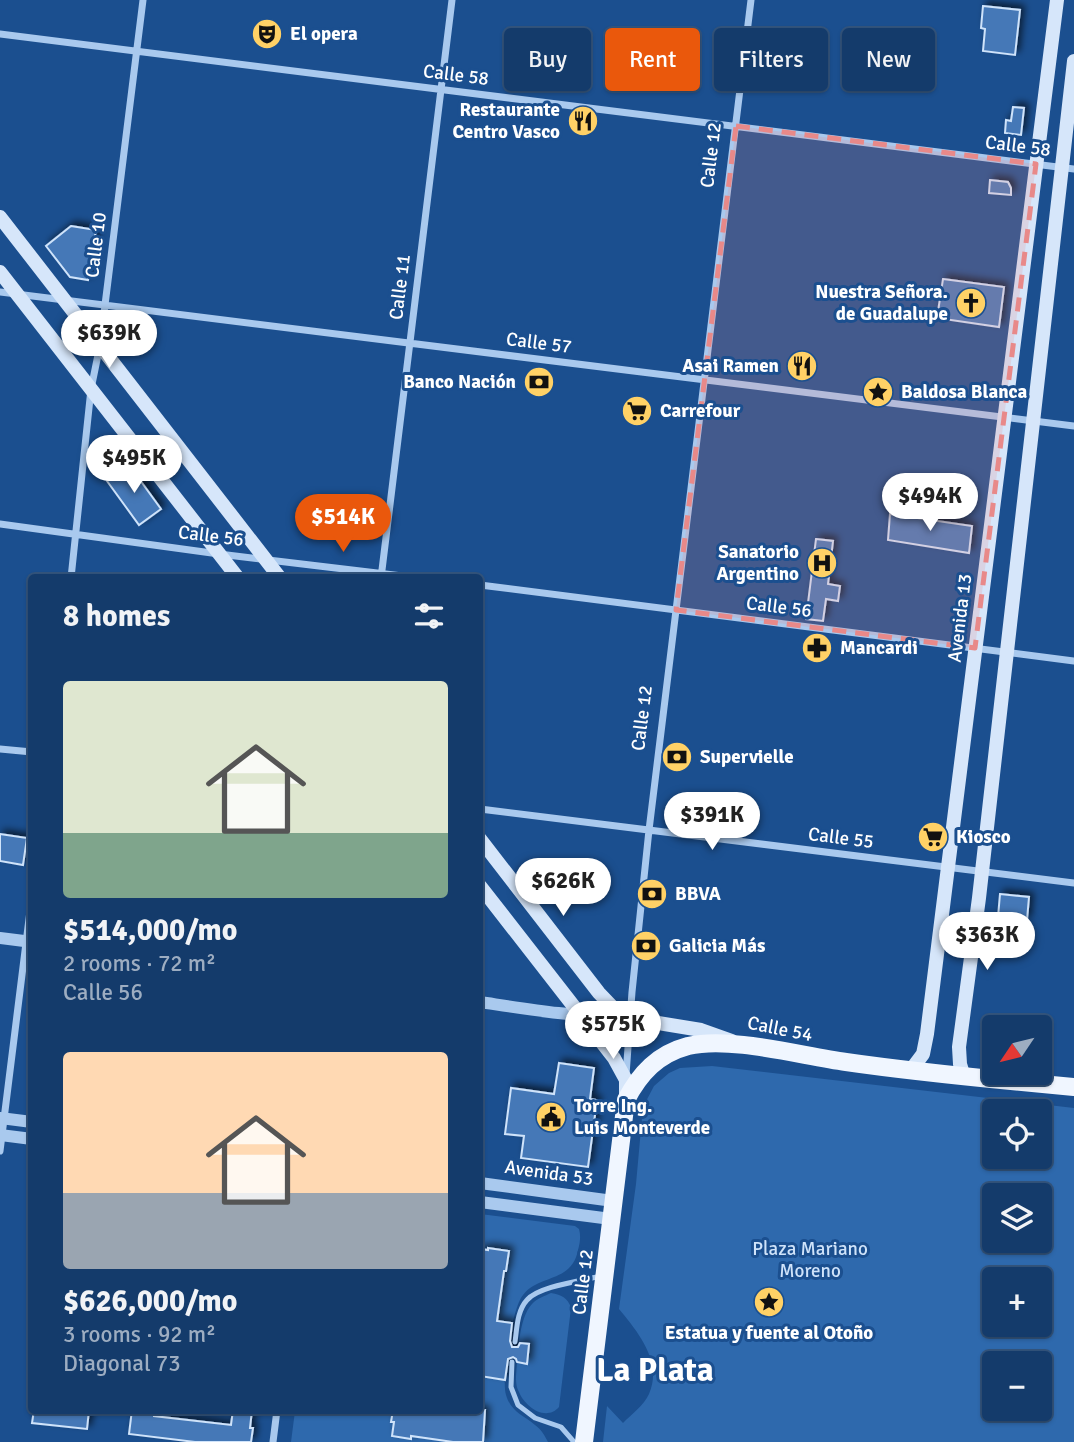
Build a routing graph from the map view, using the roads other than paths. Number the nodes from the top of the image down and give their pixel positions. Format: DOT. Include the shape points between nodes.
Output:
graph roads {
  1 [pos="142,0"];
  2 [pos="452,0"];
  3 [pos="751,0"];
  4 [pos="1057,0"];
  5 [pos="0,34"];
  6 [pos="136,50"];
  7 [pos="1074,61"];
  8 [pos="441,89"];
  9 [pos="1072,93"];
  10 [pos="736,126"];
  11 [pos="1036,164"];
  12 [pos="1068,168"];
  13 [pos="0,217"];
  14 [pos="0,272"];
  15 [pos="0,292"];
  16 [pos="16,294"];
  17 [pos="64,299"];
  18 [pos="105,304"];
  19 [pos="409,342"];
  20 [pos="100,345"];
  21 [pos="705,380"];
  22 [pos="91,389"];
  23 [pos="1005,418"];
  24 [pos="1033,421"];
  25 [pos="1074,426"];
  26 [pos="0,524"];
  27 [pos="76,534"];
  28 [pos="219,554"];
  29 [pos="265,558"];
  30 [pos="71,574"];
  31 [pos="235,574"];
  32 [pos="277,574"];
  33 [pos="374,574"];
  34 [pos="381,574"];
  35 [pos="483,585"];
  36 [pos="676,610"];
  37 [pos="975,648"];
  38 [pos="1007,652"];
  39 [pos="1074,660"];
  40 [pos="0,748"];
  41 [pos="28,752"];
  42 [pos="483,809"];
  43 [pos="649,830"];
  44 [pos="483,843"];
  45 [pos="948,867"];
  46 [pos="982,872"];
  47 [pos="1074,883"];
  48 [pos="483,890"];
  49 [pos="0,938"];
  50 [pos="28,942"];
  51 [pos="28,949"];
  52 [pos="483,1002"];
  53 [pos="582,1015"];
  54 [pos="626,1018"];
  55 [pos="742,1045"];
  56 [pos="911,1070"];
  57 [pos="964,1077"];
  58 [pos="625,1080"];
  59 [pos="1074,1087"];
  60 [pos="626,1100"];
  61 [pos="2,1118"];
  62 [pos="28,1121"];
  63 [pos="1,1135"];
  64 [pos="28,1138"];
  65 [pos="0,1151"];
  66 [pos="483,1183"];
  67 [pos="613,1201"];
  68 [pos="483,1202"];
  69 [pos="611,1219"];
  70 [pos="604,1275"];
  71 [pos="515,1342"];
  72 [pos="512,1362"];
  73 [pos="276,1414"];
  74 [pos="273,1442"];
  75 [pos="574,1442"];
  76 [pos="584,1442"];
  1 -- 6 [label="street, Calle 10"];
  2 -- 8 [label="street, Calle 11"];
  3 -- 10 [label="street, Calle 12"];
  4 -- 11 [label="main road, Avenida 13"];
  5 -- 6 [label="street, Calle 58"];
  6 -- 8 [label="street, Calle 58"];
  6 -- 18 [label="street, Calle 10"];
  7 -- 9 [label="main road"];
  8 -- 10 [label="street, Calle 58"];
  8 -- 19 [label="street, Calle 11"];
  9 -- 12 [label="main road"];
  10 -- 11 [label="street, Calle 58"];
  10 -- 21 [label="street, Calle 12"];
  11 -- 12 [label="street, Calle 58"];
  11 -- 23 [label="main road, Avenida 13"];
  12 -- 24 [label="main road"];
  13 -- 17 [label="main road"];
  14 -- 16 [label="main road"];
  15 -- 16 [label="street, Calle 57"];
  16 -- 17 [label="street, Calle 57"];
  16 -- 22 [label="main road"];
  17 -- 18 [label="street, Calle 57"];
  17 -- 20 [label="main road"];
  18 -- 19 [label="street, Calle 57"];
  18 -- 20 [label="street, Calle 10"];
  19 -- 21 [label="street, Calle 57"];
  19 -- 34 [label="street, Calle 11"];
  20 -- 22 [label="street, Calle 10"];
  20 -- 29 [label="main road"];
  21 -- 23 [label="street, Calle 57"];
  21 -- 36 [label="street, Calle 12"];
  22 -- 27 [label="street, Calle 10"];
  22 -- 28 [label="main road"];
  23 -- 24 [label="street, Calle 57"];
  23 -- 37 [label="main road, Avenida 13"];
  24 -- 25 [label="street, Calle 57"];
  24 -- 38 [label="main road"];
  26 -- 27 [label="street, Calle 56"];
  27 -- 28 [label="street, Calle 56"];
  27 -- 30 [label="street, Calle 10"];
  28 -- 29 [label="street, Calle 56"];
  28 -- 31 [label="main road"];
  29 -- 32 [label="main road"];
  29 -- 33 [label="street, Calle 56"];
  35 -- 36 [label="street, Calle 56"];
  36 -- 37 [label="street, Calle 56"];
  36 -- 43 [label="street, Calle 12"];
  37 -- 38 [label="street, Calle 56"];
  37 -- 45 [label="main road, Avenida 13"];
  38 -- 39 [label="street, Calle 56"];
  38 -- 46 [label="main road"];
  40 -- 41 [label="street"];
  42 -- 43 [label="street, Calle 55"];
  43 -- 45 [label="street, Calle 55"];
  43 -- 54 [label="street, Calle 12"];
  44 -- 54 [label="main road" via="599,993"];
  45 -- 46 [label="street, Calle 55"];
  45 -- 56 [label="main road, Avenida 13" via="927,1034 922,1054"];
  46 -- 47 [label="street, Calle 55"];
  46 -- 57 [label="main road" via="959,1047"];
  48 -- 53 [label="main road"];
  49 -- 50 [label="street"];
  51 -- 61 [label="street"];
  52 -- 53 [label="street, Calle 54"];
  53 -- 54 [label="street, Calle 54"];
  53 -- 58 [label="main road"];
  54 -- 55 [label="main road, Calle 54" via="701,1030"];
  54 -- 58 [label="street, Calle 12"];
  55 -- 56 [label="main road, Calle 54"];
  55 -- 60 [label="main road" via="691,1045 669,1053 644,1071"];
  56 -- 57 [label="main road, Calle 54"];
  57 -- 59 [label="main road, Calle 54"];
  58 -- 60 [label="main road, Calle 12"];
  60 -- 67 [label="main road, Calle 12"];
  61 -- 62 [label="street"];
  61 -- 63 [label="street"];
  63 -- 64 [label="street"];
  63 -- 65 [label="street"];
  66 -- 67 [label="street, Avenida 53"];
  67 -- 69 [label="main road, Calle 12"];
  68 -- 69 [label="street, Avenida 53"];
  69 -- 70 [label="main road, Calle 12"];
  70 -- 71 [label="lane" via="549,1287 527,1299"];
  70 -- 76 [label="main road, Calle 12"];
  72 -- 75 [label="lane" via="510,1387 518,1405 535,1418 561,1427"];
  73 -- 74 [label="street"];
}
